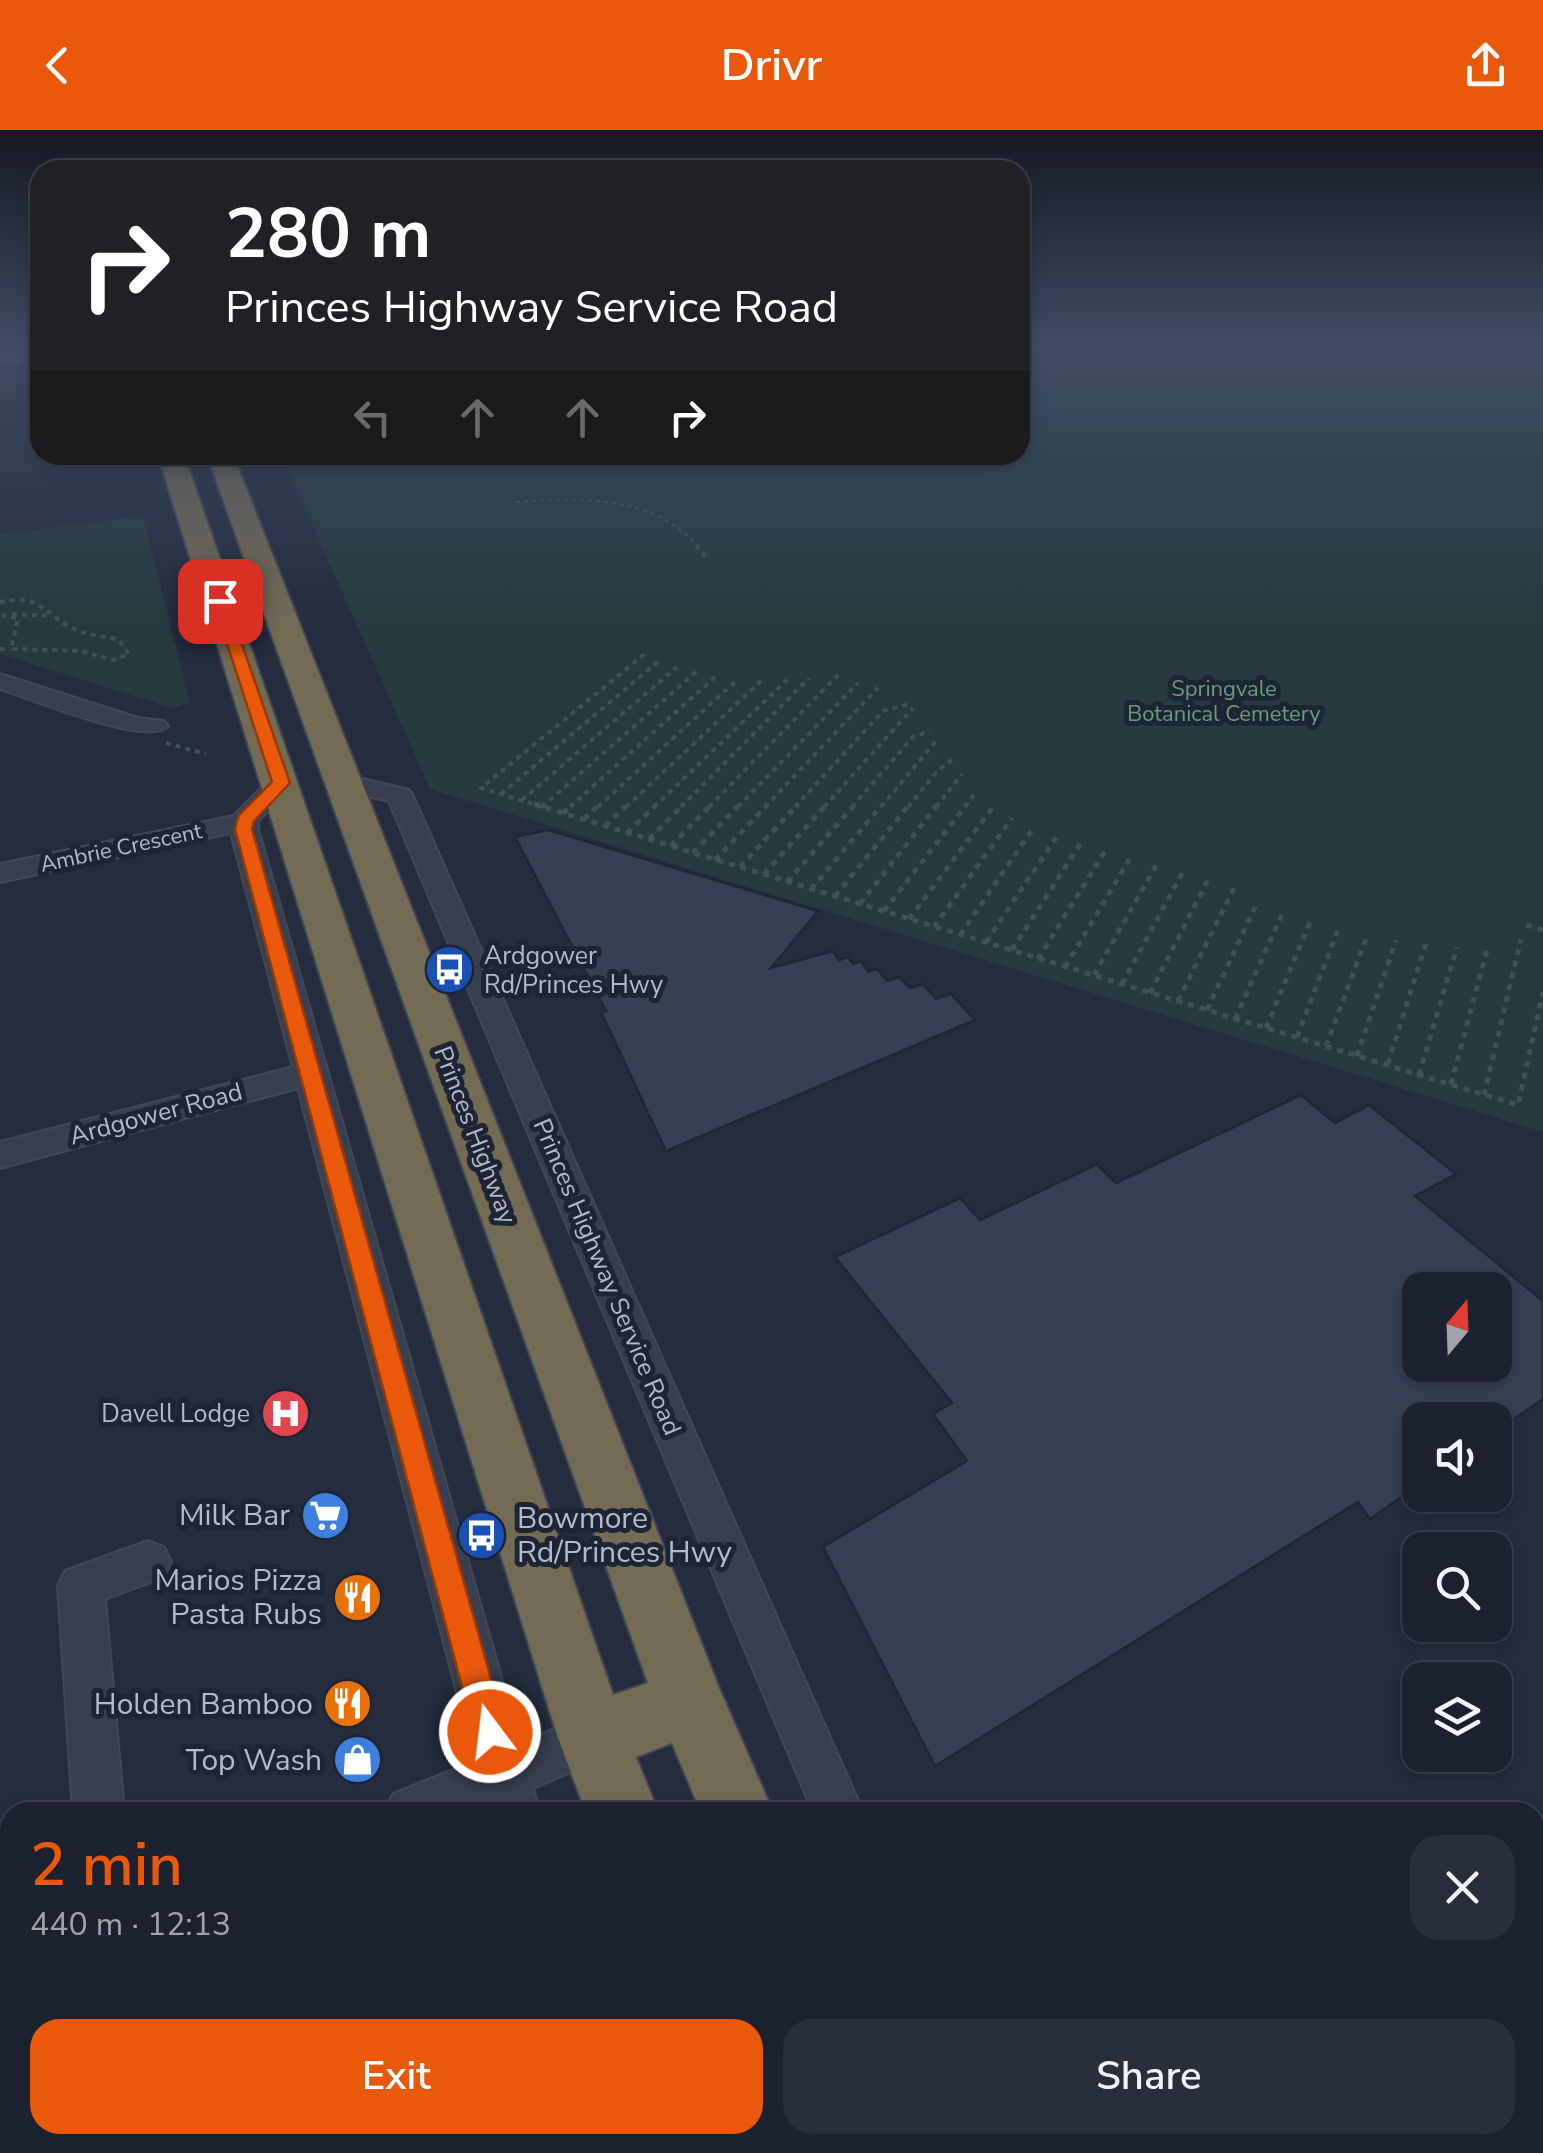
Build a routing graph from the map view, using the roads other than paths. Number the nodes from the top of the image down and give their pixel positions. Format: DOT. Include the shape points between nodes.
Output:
graph roads {
  1 [pos="174,465"];
  2 [pos="224,465"];
  3 [pos="0,682"];
  4 [pos="155,726"];
  5 [pos="342,782"];
  6 [pos="281,783"];
  7 [pos="243,822"];
  8 [pos="0,873"];
  9 [pos="312,1073"];
  10 [pos="0,1155"];
  11 [pos="148,1562"];
  12 [pos="690,1702"];
  13 [pos="593,1738"];
  14 [pos="508,1794"];
  15 [pos="97,1802"];
  16 [pos="465,1802"];
  17 [pos="618,1802"];
  18 [pos="734,1802"];
  19 [pos="834,1802"];
  1 -- 6 [label="highway"];
  2 -- 5 [label="highway, Princes Highway"];
  3 -- 4 [label="street"];
  5 -- 12 [label="highway, Princes Highway"];
  5 -- 19 [label="street, Princes Highway Service Road" via="400,796"];
  6 -- 7 [label="street"];
  6 -- 13 [label="highway"];
  7 -- 8 [label="street, Ambrie Crescent"];
  7 -- 9 [label="street"];
  9 -- 10 [label="street, Ardgower Road"];
  9 -- 14 [label="street"];
  11 -- 15 [label="street" via="81,1586"];
  12 -- 13 [label="highway"];
  12 -- 18 [label="highway, Princes Highway"];
  13 -- 14 [label="street"];
  13 -- 17 [label="highway"];
  14 -- 16 [label="street"];
}
